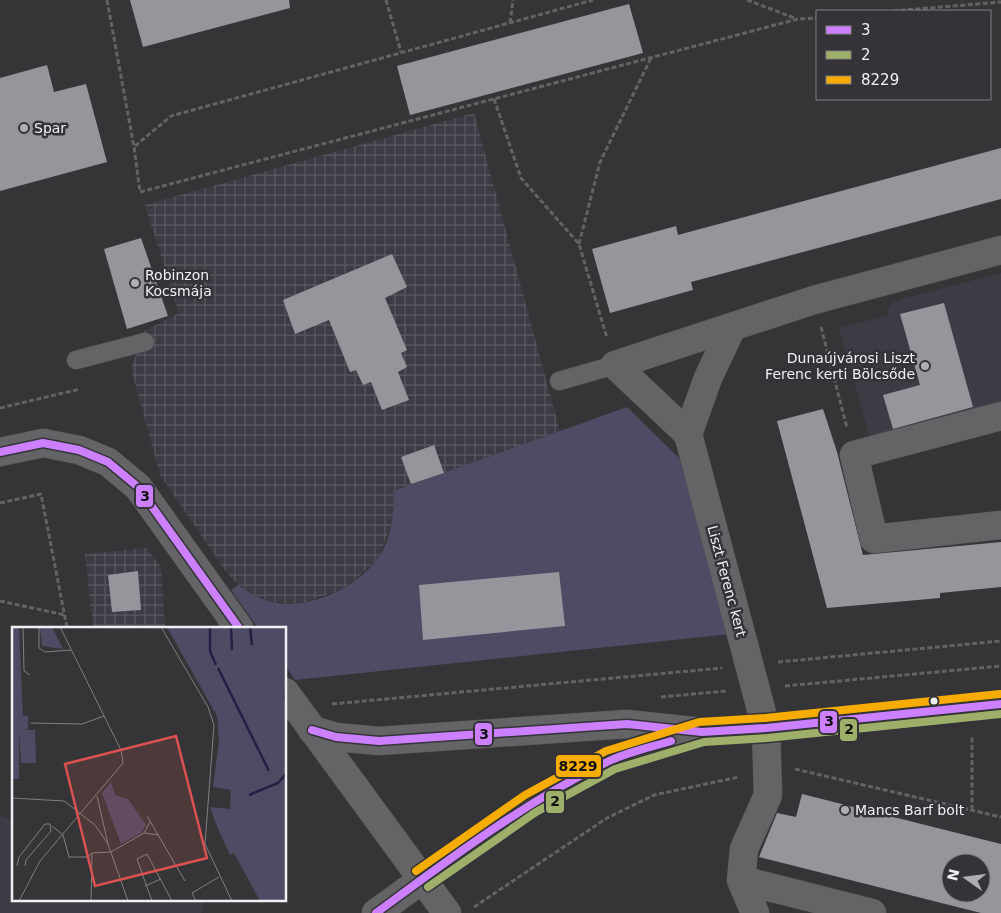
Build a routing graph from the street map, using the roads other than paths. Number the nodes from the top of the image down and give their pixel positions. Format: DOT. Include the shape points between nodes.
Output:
graph roads {
  1 [pos="1001,250"];
  2 [pos="732,327"];
  3 [pos="145,342"];
  4 [pos="76,360"];
  5 [pos="614,365"];
  6 [pos="559,381"];
  7 [pos="1001,416"];
  8 [pos="688,434"];
  9 [pos="0,452"];
  10 [pos="1001,525"];
  11 [pos="238,627"];
  12 [pos="286,693"];
  13 [pos="1001,704"];
  14 [pos="766,728"];
  15 [pos="312,730"];
  16 [pos="702,732"];
  17 [pos="422,879"];
  18 [pos="741,880"];
  19 [pos="459,911"];
  20 [pos="376,913"];
  21 [pos="755,913"];
  22 [pos="872,913"];
  1 -- 2 [label="street" via="814,300"];
  2 -- 5 [label="street"];
  2 -- 8 [label="street" via="708,378"];
  3 -- 4 [label="lane"];
  5 -- 6 [label="lane"];
  5 -- 8 [label="street"];
  7 -- 10 [label="street" via="854,455 874,539"];
  8 -- 14 [label="street, Liszt Ferenc kert"];
  9 -- 11 [label="street" via="43,444 79,450 108,462 138,487"];
  12 -- 15 [label="street"];
  13 -- 14 [label="street"];
  14 -- 16 [label="street"];
  14 -- 18 [label="street, Liszt Ferenc kert" via="768,795 744,849"];
  15 -- 16 [label="street" via="336,737 379,741 627,724"];
  15 -- 17 [label="street"];
  16 -- 17 [label="street" via="611,760 532,803"];
  17 -- 19 [label="street"];
  17 -- 20 [label="street"];
  18 -- 21 [label="street"];
  18 -- 22 [label="street"];
}
